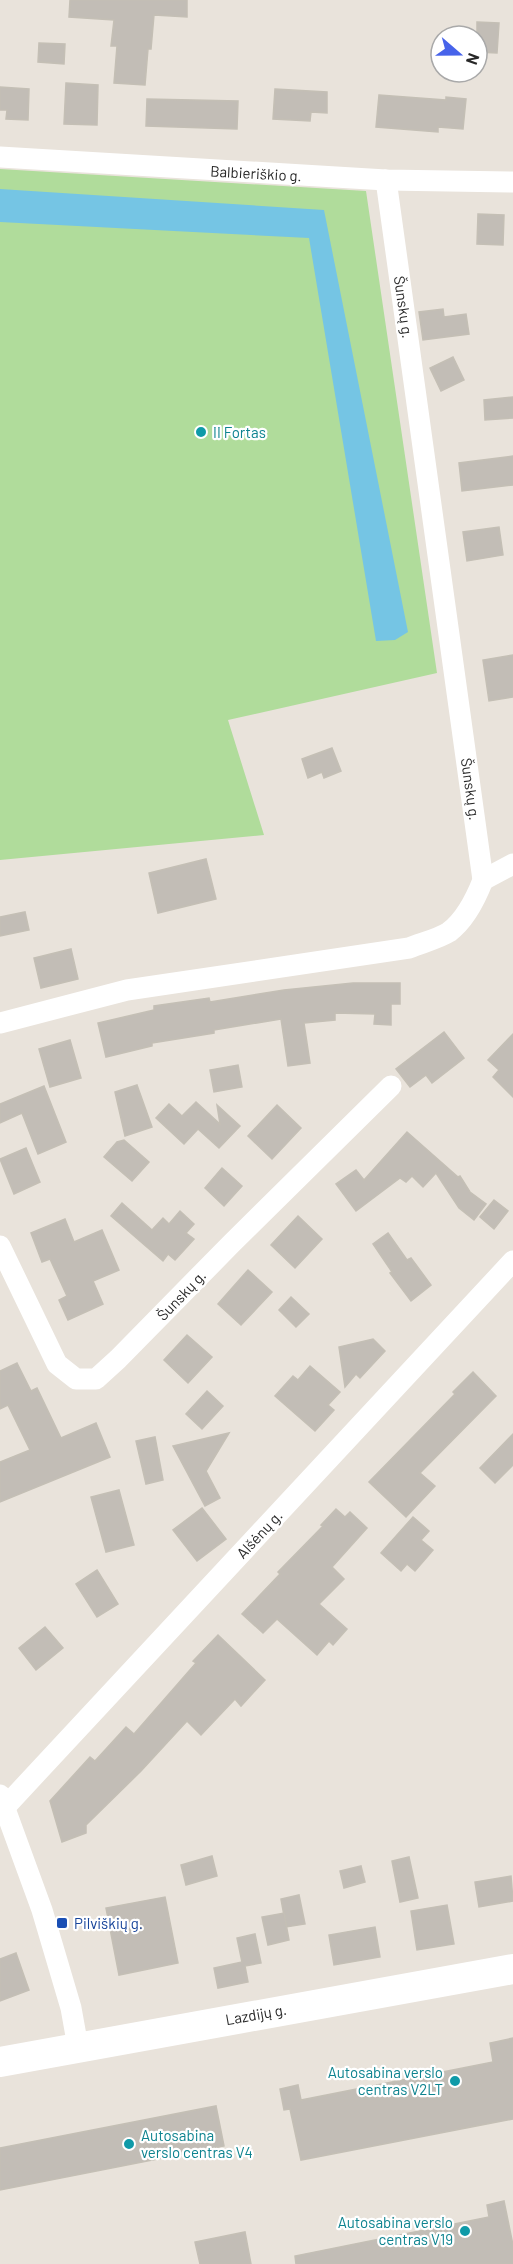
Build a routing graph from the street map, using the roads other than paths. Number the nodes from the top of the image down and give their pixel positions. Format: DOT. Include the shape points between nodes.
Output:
graph roads {
  1 [pos="0,157"];
  2 [pos="386,180"];
  3 [pos="513,182"];
  4 [pos="513,864"];
  5 [pos="483,880"];
  6 [pos="0,1023"];
  7 [pos="391,1086"];
  8 [pos="0,1246"];
  9 [pos="513,1261"];
  10 [pos="2,1801"];
  11 [pos="513,1969"];
  12 [pos="78,2047"];
  13 [pos="0,2062"];
  1 -- 2 [label="street, Balbieriškio g."];
  2 -- 3 [label="street, Balbieriškio g."];
  2 -- 5 [label="street, Šunskų g."];
  4 -- 5 [label="street"];
  5 -- 6 [label="street" via="465,914 448,932 409,948 127,990"];
  7 -- 8 [label="street, Šunskų g." via="96,1378 76,1379 57,1364"];
  9 -- 10 [label="street, Alšėnų g."];
  10 -- 12 [label="street" via="42,1910 71,2008"];
  11 -- 12 [label="street, Lazdijų g."];
  12 -- 13 [label="street, Lazdijų g."];
}
